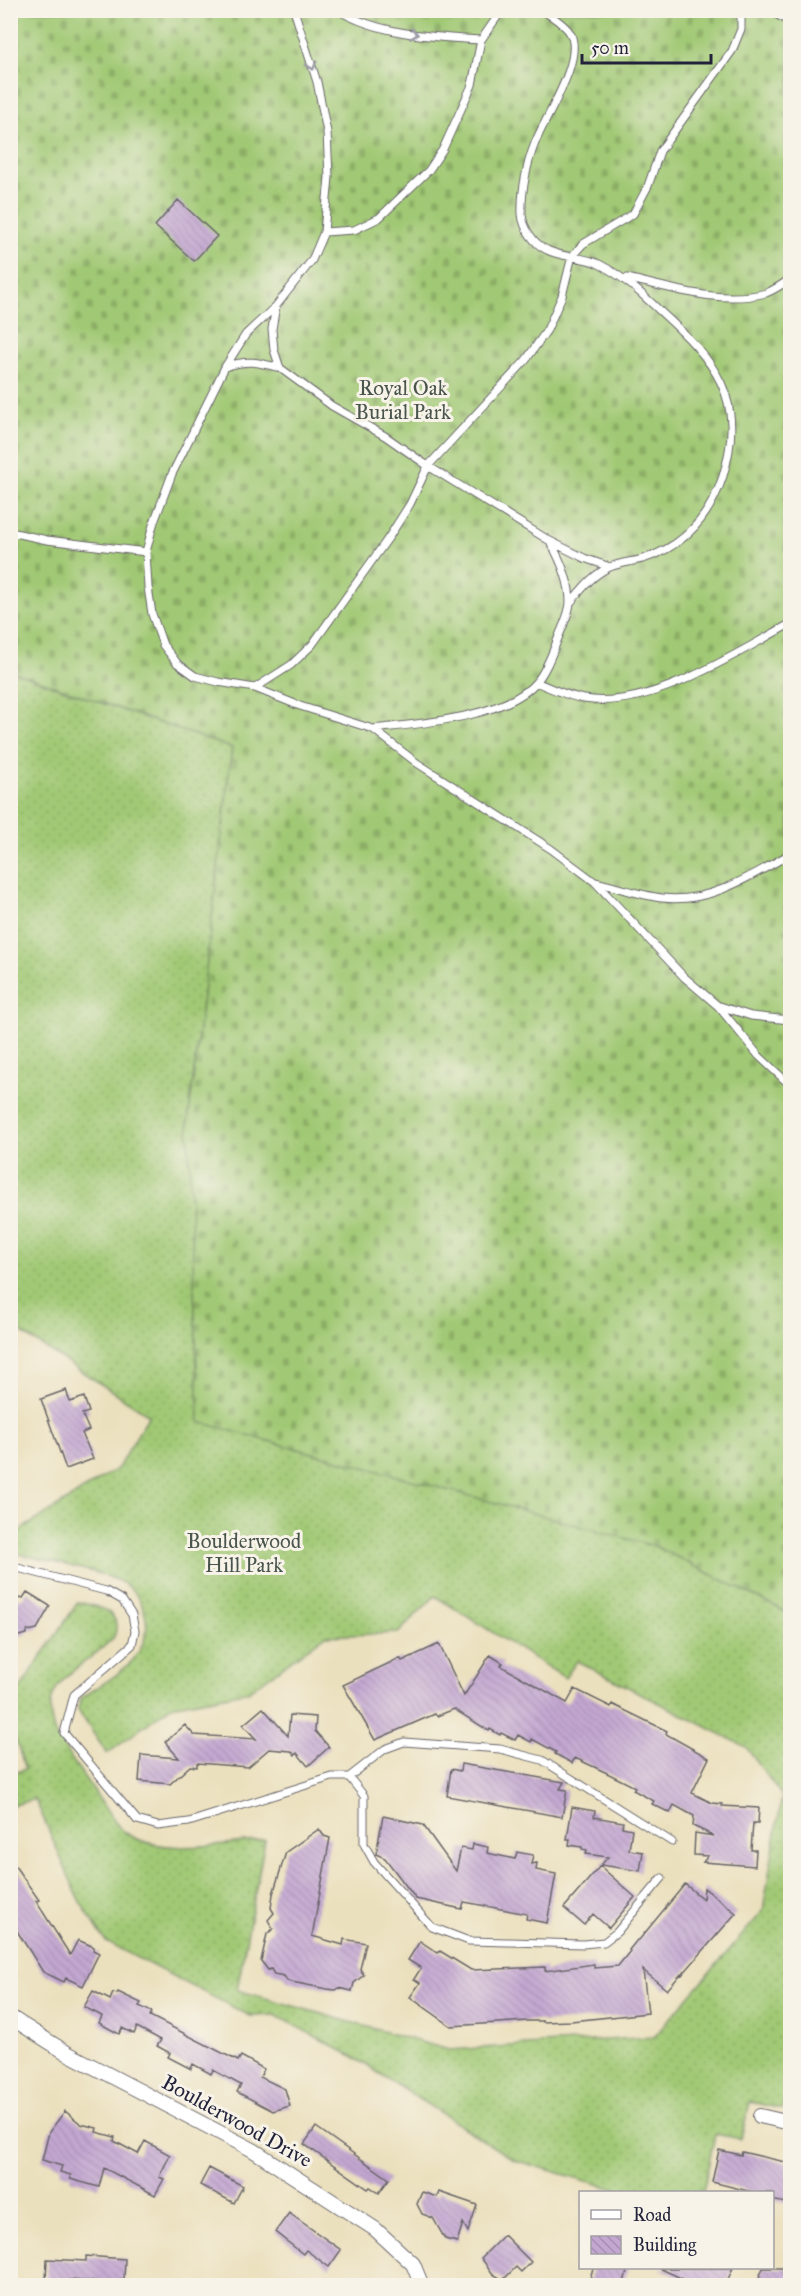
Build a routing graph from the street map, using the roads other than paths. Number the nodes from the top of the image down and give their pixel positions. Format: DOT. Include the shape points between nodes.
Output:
graph roads {
  1 [pos="294,10"];
  2 [pos="339,10"];
  3 [pos="502,10"];
  4 [pos="542,10"];
  5 [pos="741,10"];
  6 [pos="769,10"];
  7 [pos="790,22"];
  8 [pos="481,40"];
  9 [pos="324,232"];
  10 [pos="572,255"];
  11 [pos="624,278"];
  12 [pos="790,279"];
  13 [pos="276,306"];
  14 [pos="225,367"];
  15 [pos="280,368"];
  16 [pos="428,466"];
  17 [pos="10,532"];
  18 [pos="550,541"];
  19 [pos="146,552"];
  20 [pos="610,567"];
  21 [pos="570,603"];
  22 [pos="790,624"];
  23 [pos="536,682"];
  24 [pos="255,688"];
  25 [pos="373,729"];
  26 [pos="790,854"];
  27 [pos="595,882"];
  28 [pos="718,1006"];
  29 [pos="790,1020"];
  30 [pos="790,1085"];
  31 [pos="10,1566"];
  32 [pos="350,1777"];
  33 [pos="672,1842"];
  34 [pos="662,1878"];
  35 [pos="10,2018"];
  36 [pos="760,2116"];
  37 [pos="790,2123"];
  38 [pos="422,2286"];
  1 -- 9 [label="lane, one-way" via="317,82 327,132 329,177"];
  2 -- 8 [label="lane, one-way" via="398,32"];
  3 -- 8 [label="lane"];
  4 -- 10 [label="lane" via="570,33 574,50 568,75 534,145 522,216 530,237 547,250"];
  5 -- 10 [label="lane" via="741,29 732,51 660,151 633,214"];
  6 -- 7 [label="lane"];
  8 -- 9 [label="lane" via="472,85 443,149 429,170 379,218 354,230"];
  9 -- 13 [label="lane" via="312,260"];
  10 -- 11 [label="lane"];
  10 -- 16 [label="lane" via="562,296 547,330 526,360"];
  11 -- 12 [label="lane" via="740,298 768,292"];
  11 -- 20 [label="lane" via="688,336 711,364 726,391 732,422 730,452 720,485 690,534 666,550"];
  13 -- 14 [label="lane" via="246,334"];
  13 -- 15 [label="lane" via="272,328"];
  14 -- 15 [label="lane" via="242,361"];
  14 -- 19 [label="lane" via="172,474"];
  15 -- 16 [label="lane"];
  16 -- 18 [label="lane"];
  16 -- 24 [label="lane" via="400,521 312,645 291,665"];
  17 -- 19 [label="lane"];
  18 -- 20 [label="lane"];
  18 -- 21 [label="lane" via="566,578"];
  19 -- 24 [label="lane" via="152,614 163,645 177,663 195,676"];
  20 -- 21 [label="lane" via="588,581"];
  21 -- 23 [label="lane" via="552,654"];
  22 -- 23 [label="lane" via="688,679 616,700 586,699 556,692"];
  23 -- 25 [label="lane" via="489,710"];
  24 -- 25 [label="lane"];
  25 -- 27 [label="lane" via="417,763"];
  26 -- 27 [label="lane" via="735,884 687,899 662,898"];
  27 -- 28 [label="lane" via="684,977"];
  28 -- 29 [label="lane" via="752,1016"];
  28 -- 30 [label="lane" via="759,1056"];
  31 -- 32 [label="lane" via="106,1591 122,1600 132,1615 132,1645 74,1695 64,1733 137,1820 158,1826 189,1822 332,1777"];
  32 -- 33 [label="lane" via="385,1749 404,1742 500,1749 542,1760"];
  32 -- 34 [label="lane" via="364,1796 364,1844 374,1862 432,1927 453,1936 469,1941 604,1942"];
  35 -- 38 [label="street, Boulderwood Drive" via="67,2053 253,2150 366,2223 413,2264"];
  36 -- 37 [label="street"];
}
